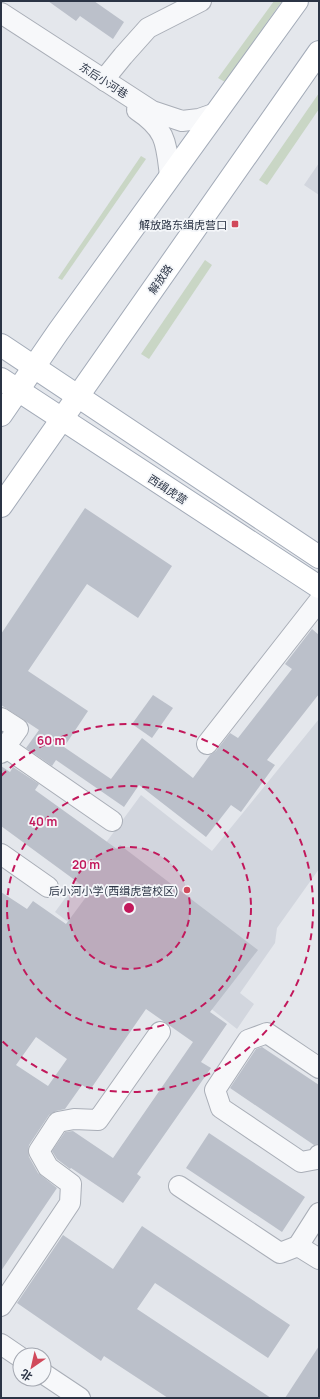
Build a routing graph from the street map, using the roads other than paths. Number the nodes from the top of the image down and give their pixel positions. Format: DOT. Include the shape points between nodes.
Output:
graph roads {
  1 [pos="200,1"];
  2 [pos="297,1"];
  3 [pos="1,13"];
  4 [pos="1,22"];
  5 [pos="319,52"];
  6 [pos="105,81"];
  7 [pos="216,112"];
  8 [pos="170,176"];
  9 [pos="1,345"];
  10 [pos="35,366"];
  11 [pos="9,385"];
  12 [pos="78,396"];
  13 [pos="1,415"];
  14 [pos="62,420"];
  15 [pos="1,506"];
  16 [pos="319,557"];
  17 [pos="319,587"];
  18 [pos="319,601"];
  19 [pos="1,718"];
  20 [pos="207,744"];
  21 [pos="3,750"];
  22 [pos="112,821"];
  23 [pos="1,854"];
  24 [pos="48,887"];
  25 [pos="160,1032"];
  26 [pos="319,1068"];
  27 [pos="319,1156"];
  28 [pos="179,1186"];
  29 [pos="319,1213"];
  30 [pos="298,1246"];
  31 [pos="319,1259"];
  32 [pos="1,1306"];
  33 [pos="1,1344"];
  34 [pos="12,1352"];
  35 [pos="52,1379"];
  36 [pos="80,1398"];
  1 -- 6 [label="street" via="148,28"];
  2 -- 7 [label="main road"];
  3 -- 6 [label="street, 东后小河巷"];
  4 -- 8 [label="street, 东后小河巷" via="147,117 158,129 166,144"];
  5 -- 12 [label="main road, 解放路"];
  6 -- 7 [label="street, 东后小河巷" via="152,111 182,121 199,119"];
  7 -- 8 [label="main road"];
  8 -- 10 [label="main road"];
  9 -- 10 [label="main road"];
  10 -- 11 [label="main road"];
  10 -- 12 [label="main road"];
  11 -- 13 [label="main road"];
  11 -- 14 [label="main road, 西缉虎营"];
  12 -- 14 [label="main road, 解放路"];
  12 -- 16 [label="main road"];
  14 -- 15 [label="main road, 解放路"];
  14 -- 17 [label="main road, 西缉虎营"];
  18 -- 20 [label="street"];
  19 -- 21 [label="street" via="18,729"];
  21 -- 22 [label="street"];
  23 -- 24 [label="street"];
  25 -- 32 [label="street" via="98,1120 74,1119 58,1122 39,1151 48,1167 71,1184 70,1203"];
  26 -- 27 [label="street" via="267,1034 248,1040 216,1090 221,1108 301,1162 317,1159"];
  28 -- 30 [label="street" via="280,1253"];
  29 -- 30 [label="street"];
  30 -- 31 [label="street"];
  33 -- 34 [label="street"];
  35 -- 36 [label="street"];
}
